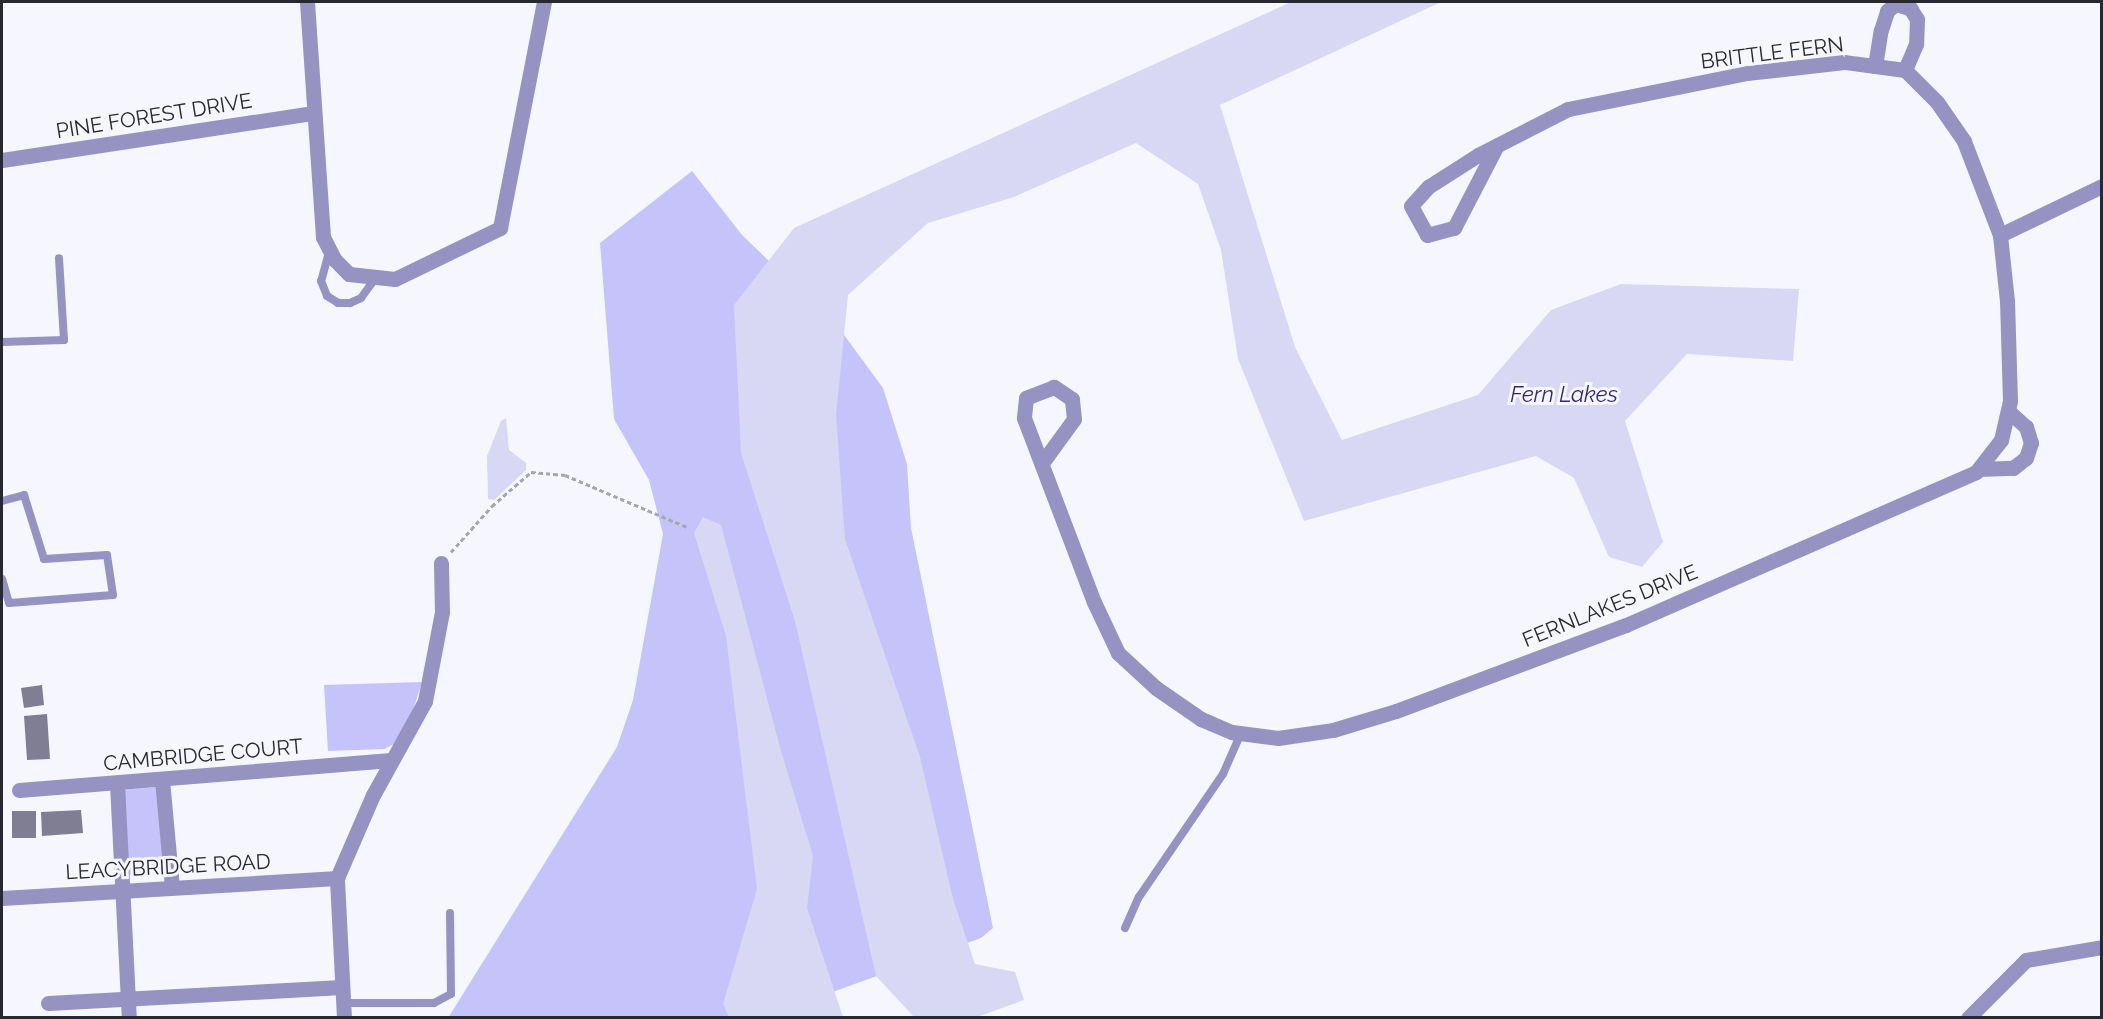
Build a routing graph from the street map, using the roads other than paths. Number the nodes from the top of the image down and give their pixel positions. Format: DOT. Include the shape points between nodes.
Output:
graph roads {
  1 [pos="307,2"];
  2 [pos="544,2"];
  3 [pos="1875,66"];
  4 [pos="1905,70"];
  5 [pos="313,113"];
  6 [pos="1497,145"];
  7 [pos="2,160"];
  8 [pos="2102,186"];
  9 [pos="2000,235"];
  10 [pos="330,251"];
  11 [pos="59,258"];
  12 [pos="375,279"];
  13 [pos="2,342"];
  14 [pos="2008,411"];
  15 [pos="1042,463"];
  16 [pos="1979,469"];
  17 [pos="2,501"];
  18 [pos="441,563"];
  19 [pos="2,579"];
  20 [pos="1241,733"];
  21 [pos="391,760"];
  22 [pos="162,780"];
  23 [pos="117,784"];
  24 [pos="19,790"];
  25 [pos="337,878"];
  26 [pos="172,888"];
  27 [pos="123,891"];
  28 [pos="2,898"];
  29 [pos="450,913"];
  30 [pos="1125,928"];
  31 [pos="2102,947"];
  32 [pos="342,987"];
  33 [pos="128,999"];
  34 [pos="48,1003"];
  35 [pos="344,1010"];
  36 [pos="129,1017"];
  37 [pos="1968,1017"];
  1 -- 5 [label="street"];
  2 -- 12 [label="street" via="500,228 395,279"];
  3 -- 4 [label="street, BRITTLE FERN"];
  3 -- 4 [label="street" via="1884,21 1895,4 1910,8 1917,19 1916,44"];
  3 -- 6 [label="street, BRITTLE FERN" via="1844,62 1747,73 1568,110"];
  4 -- 9 [label="street" via="1937,102 1964,141"];
  5 -- 7 [label="street, PINE FOREST DRIVE"];
  5 -- 10 [label="street" via="323,237"];
  6 -- 6 [label="street, BRITTLE FERN" via="1454,228 1427,235 1411,206 1428,187"];
  8 -- 9 [label="street"];
  9 -- 14 [label="street, FERNLAKES DRIVE" via="2007,301"];
  10 -- 12 [label="street" via="349,274"];
  10 -- 12 [label="lane" via="321,282 327,296 338,303 361,298"];
  11 -- 13 [label="lane" via="64,340"];
  14 -- 16 [label="street, FERNLAKES DRIVE" via="2001,440"];
  14 -- 16 [label="street" via="2026,427 2031,444 2025,458 2013,468"];
  15 -- 15 [label="street, FERNLAKES DRIVE" via="1024,418 1026,398 1054,387 1072,399 1074,418"];
  15 -- 20 [label="street, FERNLAKES DRIVE" via="1094,602 1118,653 1156,688 1201,719"];
  16 -- 20 [label="street, FERNLAKES DRIVE" via="1626,625 1396,711 1333,730 1278,738"];
  17 -- 19 [label="lane" via="24,495 44,559 107,555 113,595 9,603"];
  18 -- 21 [label="street" via="442,612 425,701"];
  20 -- 30 [label="lane" via="1223,774 1139,897"];
  21 -- 22 [label="street, CAMBRIDGE COURT"];
  21 -- 25 [label="street"];
  22 -- 23 [label="street, CAMBRIDGE COURT"];
  22 -- 26 [label="street"];
  23 -- 24 [label="street, CAMBRIDGE COURT"];
  23 -- 27 [label="street"];
  25 -- 26 [label="street, LEACYBRIDGE ROAD"];
  25 -- 32 [label="street"];
  26 -- 27 [label="street, LEACYBRIDGE ROAD"];
  27 -- 28 [label="street, LEACYBRIDGE ROAD"];
  27 -- 33 [label="street"];
  29 -- 35 [label="lane" via="450,994 434,1003"];
  31 -- 37 [label="street" via="2026,960"];
  32 -- 33 [label="street"];
  32 -- 35 [label="street"];
  33 -- 34 [label="street"];
  33 -- 36 [label="street"];
}
